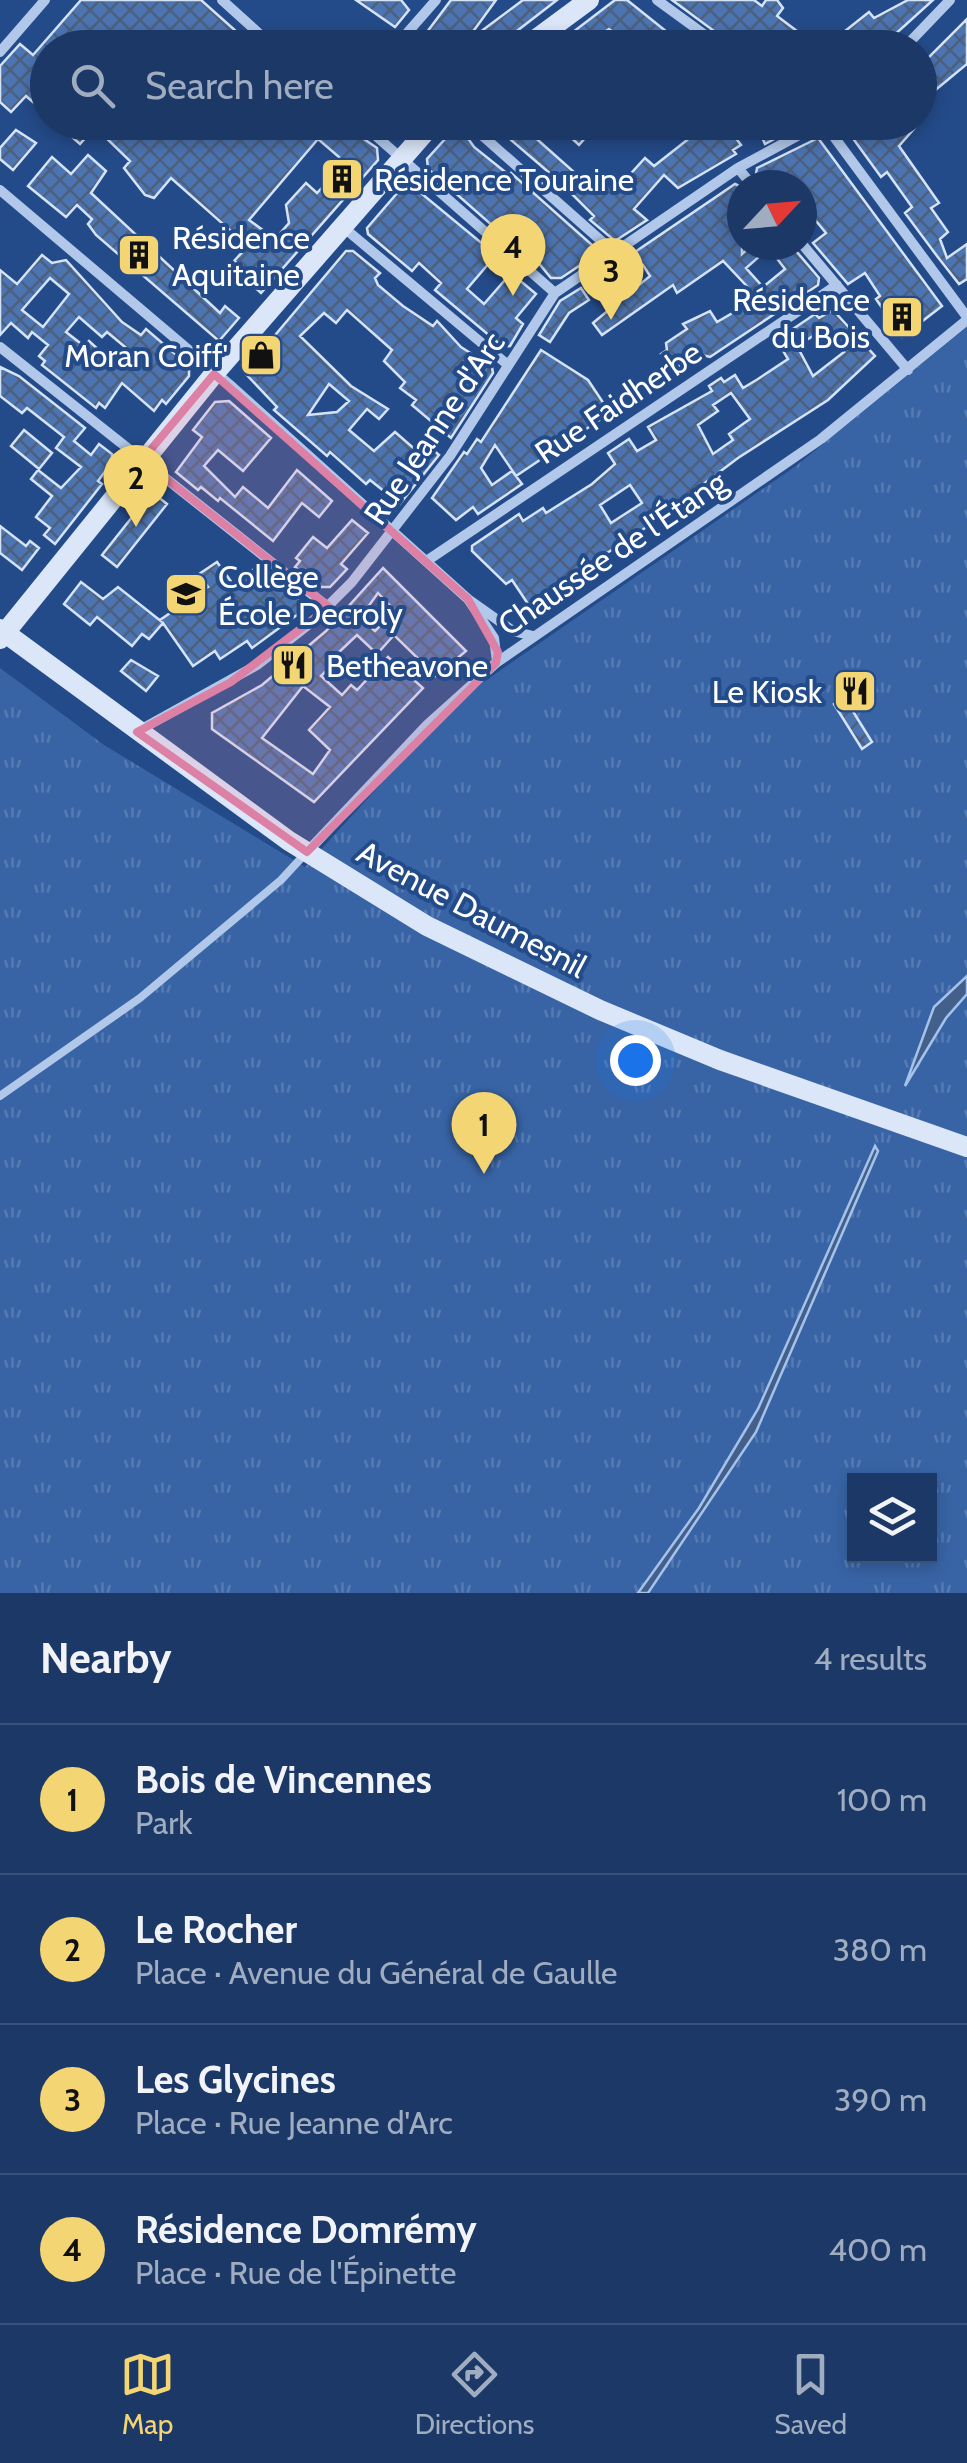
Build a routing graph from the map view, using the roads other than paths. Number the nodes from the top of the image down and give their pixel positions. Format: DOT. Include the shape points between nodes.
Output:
graph roads {
  1 [pos="45,0"];
  2 [pos="222,0"];
  3 [pos="589,0"];
  4 [pos="657,0"];
  5 [pos="950,0"];
  6 [pos="432,1"];
  7 [pos="256,30"];
  8 [pos="409,30"];
  9 [pos="548,30"];
  10 [pos="698,30"];
  11 [pos="921,30"];
  12 [pos="0,52"];
  13 [pos="380,140"];
  14 [pos="419,140"];
  15 [pos="487,140"];
  16 [pos="790,140"];
  17 [pos="836,140"];
  18 [pos="402,160"];
  19 [pos="738,168"];
  20 [pos="0,190"];
  21 [pos="343,227"];
  22 [pos="615,253"];
  23 [pos="816,260"];
  24 [pos="837,285"];
  25 [pos="555,293"];
  26 [pos="967,318"];
  27 [pos="0,346"];
  28 [pos="508,364"];
  29 [pos="908,370"];
  30 [pos="214,374"];
  31 [pos="142,460"];
  32 [pos="396,531"];
  33 [pos="428,560"];
  34 [pos="468,598"];
  35 [pos="328,607"];
  36 [pos="2,634"];
  37 [pos="534,636"];
  38 [pos="496,663"];
  39 [pos="137,732"];
  40 [pos="306,852"];
  41 [pos="0,1096"];
  42 [pos="967,1147"];
  1 -- 12 [label="street"];
  2 -- 7 [label="street"];
  3 -- 9 [label="street"];
  4 -- 10 [label="street"];
  5 -- 11 [label="street"];
  6 -- 8 [label="street"];
  13 -- 18 [label="street"];
  14 -- 18 [label="street"];
  15 -- 22 [label="street"];
  16 -- 19 [label="street, Rue Jeanne d'Arc"];
  17 -- 26 [label="street"];
  18 -- 21 [label="street"];
  18 -- 25 [label="street"];
  19 -- 22 [label="street, Rue Jeanne d'Arc"];
  20 -- 30 [label="street"];
  21 -- 28 [label="street"];
  21 -- 30 [label="street"];
  22 -- 25 [label="street, Rue Jeanne d'Arc"];
  23 -- 24 [label="street"];
  24 -- 29 [label="street"];
  24 -- 33 [label="street, Rue Faidherbe"];
  25 -- 28 [label="street, Rue Jeanne d'Arc"];
  26 -- 29 [label="street, Chaussée de l'Étang"];
  27 -- 31 [label="street"];
  28 -- 32 [label="street, Rue Jeanne d'Arc"];
  29 -- 37 [label="street, Chaussée de l'Étang" via="700,526"];
  30 -- 31 [label="street"];
  30 -- 32 [label="street"];
  31 -- 35 [label="street"];
  31 -- 36 [label="street"];
  32 -- 33 [label="street"];
  32 -- 35 [label="street, Rue Jeanne d'Arc"];
  33 -- 34 [label="street"];
  34 -- 37 [label="street" via="513,630"];
  34 -- 38 [label="street" via="494,638"];
  35 -- 39 [label="street, Rue Jeanne d'Arc" via="257,665"];
  36 -- 39 [label="street, Avenue Daumesnil"];
  37 -- 38 [label="street, Chaussée de l'Étang"];
  38 -- 40 [label="street, Chaussée de l'Étang"];
  39 -- 40 [label="street, Avenue Daumesnil"];
  40 -- 41 [label="lane" via="140,998"];
  40 -- 42 [label="street, Avenue Daumesnil" via="427,926 600,1010"];
}
